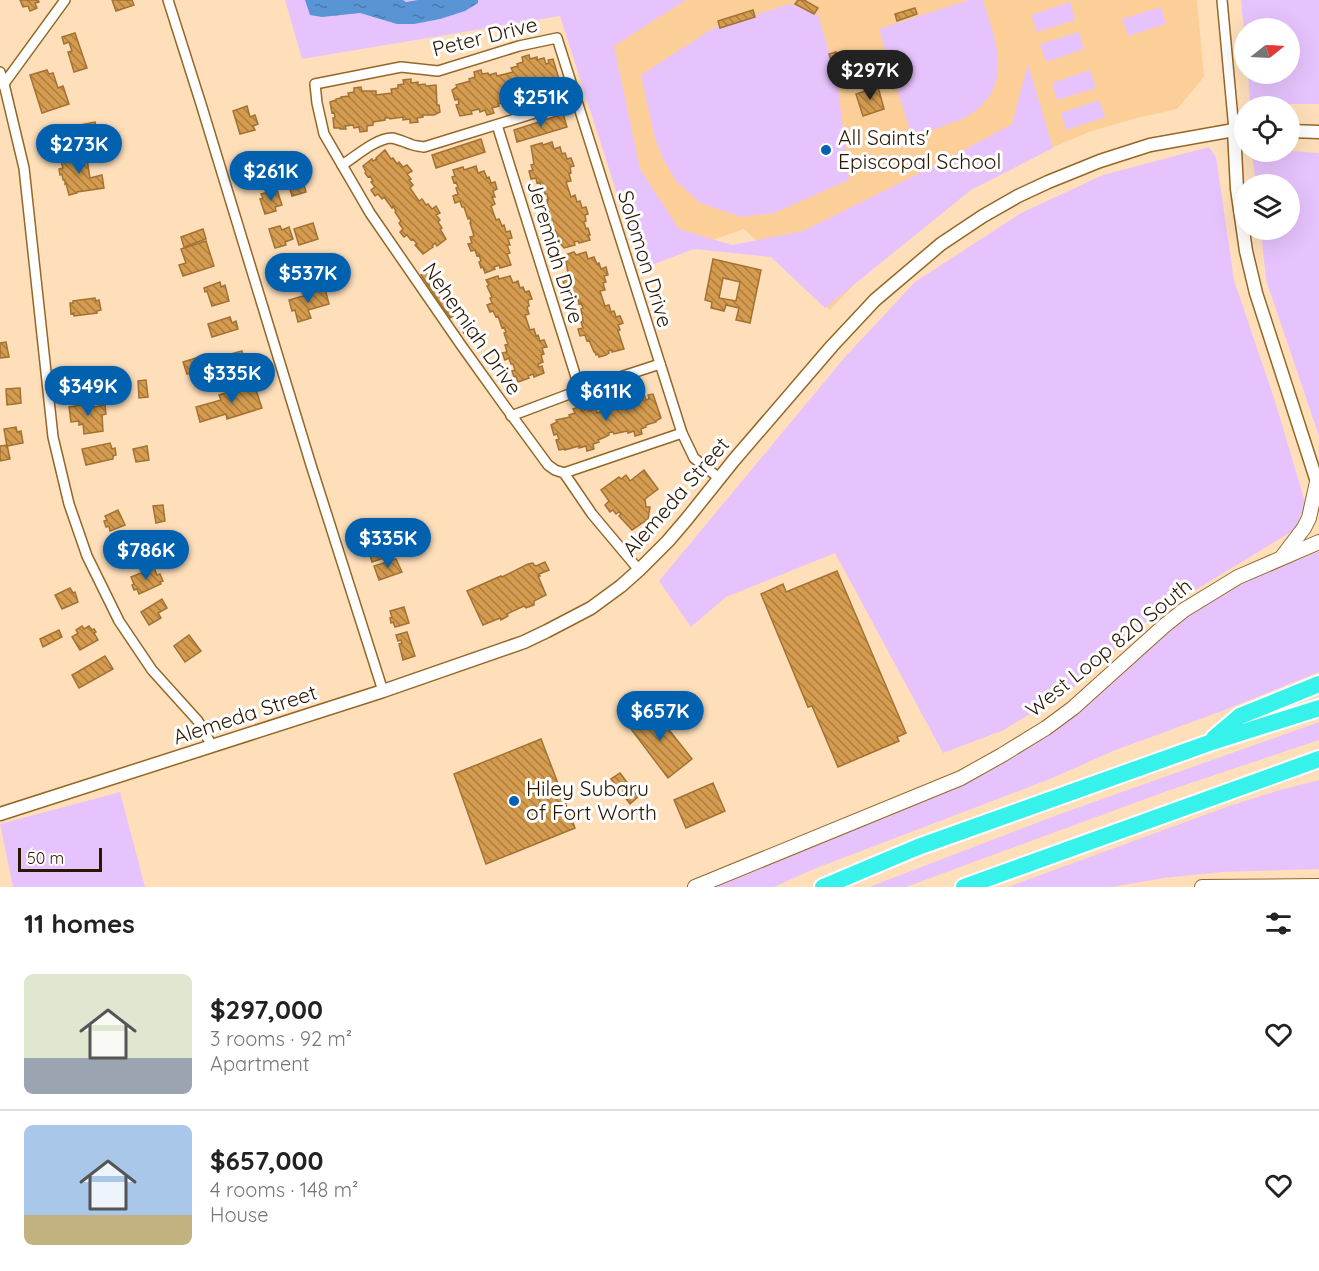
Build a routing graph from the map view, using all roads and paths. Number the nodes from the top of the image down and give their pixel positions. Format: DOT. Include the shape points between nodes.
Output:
graph roads {
  1 [pos="65,0"];
  2 [pos="168,0"];
  3 [pos="1222,0"];
  4 [pos="557,38"];
  5 [pos="0,72"];
  6 [pos="315,84"];
  7 [pos="2,86"];
  8 [pos="1235,96"];
  9 [pos="577,100"];
  10 [pos="497,125"];
  11 [pos="1234,131"];
  12 [pos="1300,131"];
  13 [pos="1319,132"];
  14 [pos="1238,162"];
  15 [pos="342,165"];
  16 [pos="660,364"];
  17 [pos="580,390"];
  18 [pos="511,416"];
  19 [pos="682,433"];
  20 [pos="564,473"];
  21 [pos="719,478"];
  22 [pos="1318,485"];
  23 [pos="1319,542"];
  24 [pos="1281,558"];
  25 [pos="639,570"];
  26 [pos="1319,684"];
  27 [pos="382,691"];
  28 [pos="1319,708"];
  29 [pos="1209,743"];
  30 [pos="212,746"];
  31 [pos="1319,759"];
  32 [pos="1319,765"];
  33 [pos="1283,771"];
  34 [pos="0,814"];
  35 [pos="1319,886"];
  36 [pos="695,887"];
  37 [pos="823,887"];
  38 [pos="963,887"];
  39 [pos="1202,887"];
  1 -- 7 [label="street"];
  2 -- 27 [label="street"];
  3 -- 8 [label="street"];
  4 -- 6 [label="street, Peter Drive" via="519,45 438,71 401,67"];
  4 -- 9 [label="street, Solomon Drive"];
  5 -- 7 [label="street"];
  6 -- 15 [label="street, Nehemiah Drive" via="324,134"];
  7 -- 30 [label="street" via="24,168 53,437 69,504 87,556 119,621 152,670 198,721"];
  9 -- 10 [label="street"];
  9 -- 16 [label="street, Solomon Drive"];
  10 -- 15 [label="street" via="424,147 392,138 374,144"];
  10 -- 17 [label="street, Jeremiah Drive"];
  11 -- 21 [label="street, Alemeda Street" via="1150,145 1100,161 1018,196 941,244 874,300"];
  12 -- 13 [label="street"];
  14 -- 22 [label="street" via="1237,189 1256,293"];
  15 -- 18 [label="street, Nehemiah Drive" via="370,213"];
  16 -- 17 [label="street"];
  16 -- 19 [label="street, Solomon Drive"];
  17 -- 18 [label="street"];
  18 -- 20 [label="street, Nehemiah Drive" via="548,465"];
  19 -- 20 [label="street"];
  19 -- 21 [label="street, Solomon Drive" via="694,458"];
  20 -- 25 [label="street, Nehemiah Drive"];
  21 -- 25 [label="street, Alemeda Street"];
  22 -- 24 [label="main road" via="1304,528"];
  23 -- 24 [label="main road, West Loop 820 South"];
  24 -- 36 [label="main road, West Loop 820 South" via="1238,577 1184,610 1073,708 1002,755 961,778"];
  25 -- 27 [label="street, Alemeda Street" via="591,608 524,642"];
  26 -- 29 [label="highway" via="1240,716"];
  27 -- 30 [label="street, Alemeda Street"];
  28 -- 29 [label="highway"];
  29 -- 37 [label="highway" via="918,847"];
  30 -- 34 [label="street, Alemeda Street"];
  31 -- 33 [label="highway"];
  32 -- 33 [label="highway"];
  33 -- 38 [label="highway"];
  35 -- 39 [label="main road"];
}
